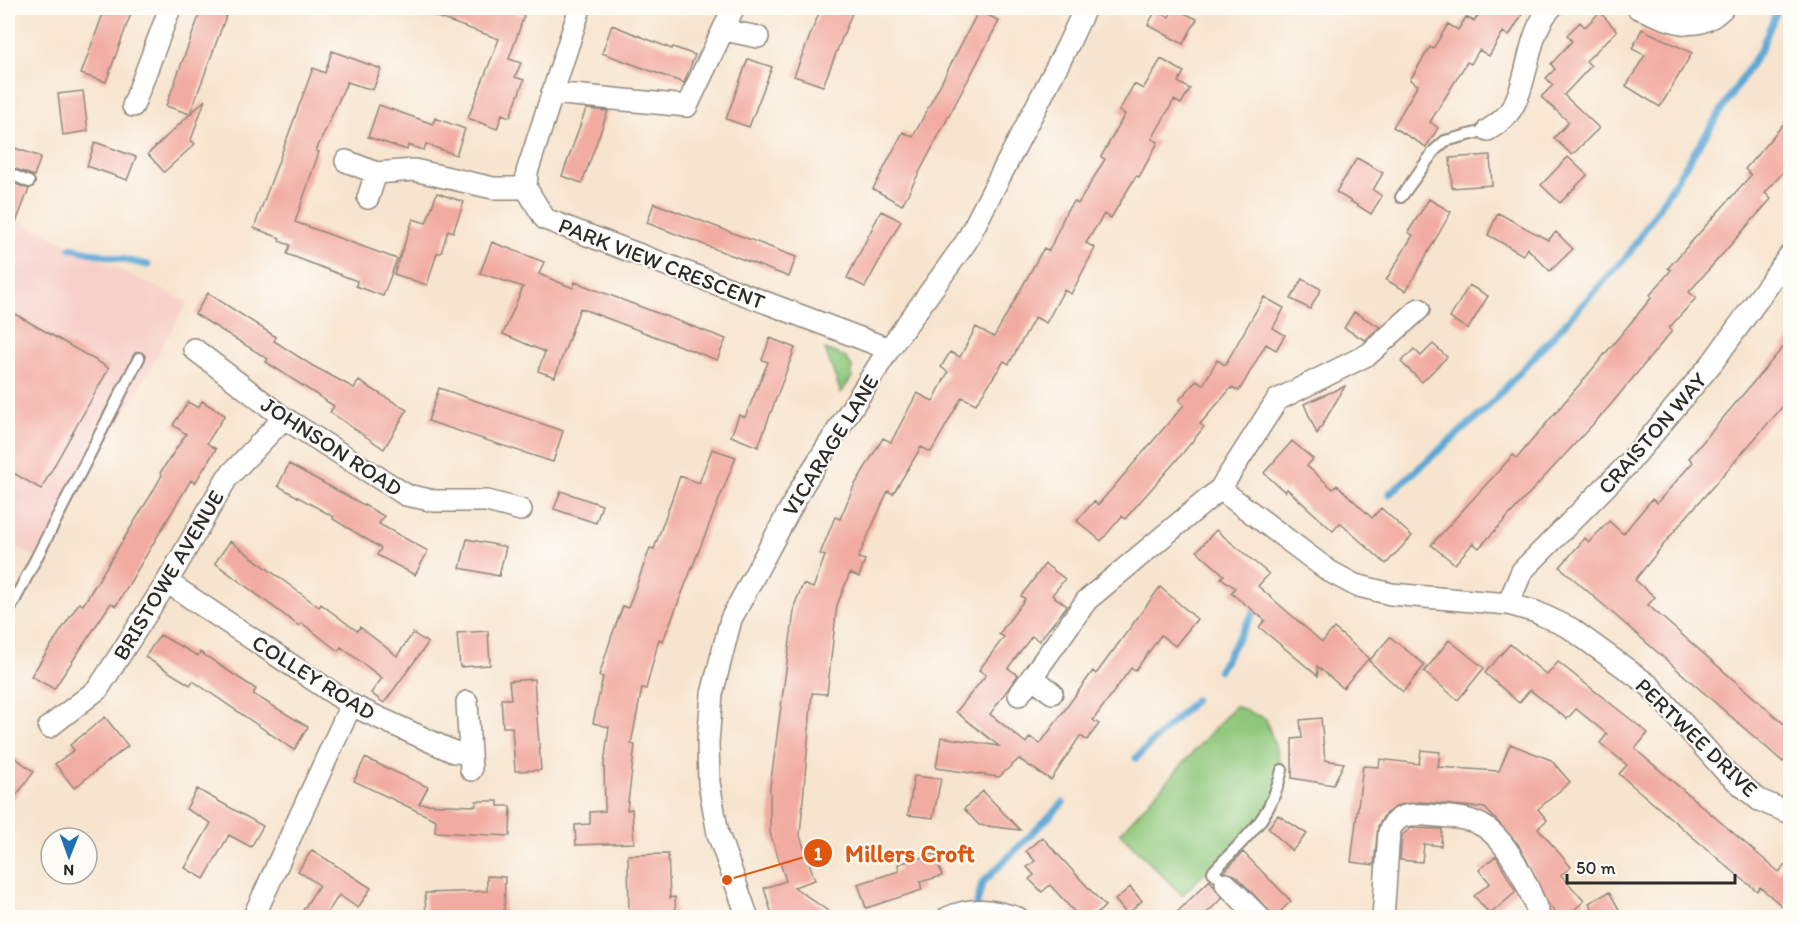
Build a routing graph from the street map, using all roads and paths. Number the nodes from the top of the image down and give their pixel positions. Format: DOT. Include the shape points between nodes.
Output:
graph roads {
  1 [pos="170,8"];
  2 [pos="580,8"];
  3 [pos="1085,8"];
  4 [pos="1551,8"];
  5 [pos="1638,8"];
  6 [pos="1723,8"];
  7 [pos="733,9"];
  8 [pos="724,30"];
  9 [pos="758,37"];
  10 [pos="552,93"];
  11 [pos="133,106"];
  12 [pos="1488,130"];
  13 [pos="346,161"];
  14 [pos="8,173"];
  15 [pos="376,173"];
  16 [pos="29,182"];
  17 [pos="526,188"];
  18 [pos="1401,197"];
  19 [pos="368,198"];
  20 [pos="1791,255"];
  21 [pos="1419,309"];
  22 [pos="194,349"];
  23 [pos="890,349"];
  24 [pos="139,358"];
  25 [pos="284,418"];
  26 [pos="1220,489"];
  27 [pos="521,510"];
  28 [pos="167,582"];
  29 [pos="1508,604"];
  30 [pos="8,613"];
  31 [pos="1034,678"];
  32 [pos="1052,693"];
  33 [pos="1019,695"];
  34 [pos="467,702"];
  35 [pos="351,705"];
  36 [pos="49,728"];
  37 [pos="1282,770"];
  38 [pos="1791,813"];
  39 [pos="1226,884"];
  40 [pos="956,915"];
  41 [pos="253,918"];
  42 [pos="748,918"];
  43 [pos="1018,918"];
  44 [pos="1260,918"];
  45 [pos="1383,918"];
  46 [pos="1540,918"];
  1 -- 11 [label="street"];
  2 -- 10 [label="street"];
  3 -- 23 [label="street, VICARAGE LANE" via="966,242"];
  4 -- 12 [label="street" via="1535,34 1524,78 1511,108"];
  5 -- 6 [label="street" via="1694,25 1707,22"];
  7 -- 8 [label="street"];
  8 -- 9 [label="street"];
  8 -- 10 [label="street" via="687,106"];
  10 -- 17 [label="street" via="527,172"];
  12 -- 18 [label="lane" via="1445,141"];
  13 -- 15 [label="street"];
  14 -- 16 [label="lane"];
  15 -- 17 [label="street" via="414,170 493,188"];
  15 -- 19 [label="street"];
  17 -- 23 [label="street, PARK VIEW CRESCENT" via="545,219"];
  20 -- 29 [label="street, CRAISTON WAY" via="1713,363 1627,465 1522,571"];
  21 -- 26 [label="street" via="1369,354 1277,400"];
  22 -- 25 [label="street, JOHNSON ROAD"];
  23 -- 42 [label="street, VICARAGE LANE" via="802,485 731,619 720,657 712,694 709,783 718,834"];
  24 -- 30 [label="lane"];
  25 -- 27 [label="street, JOHNSON ROAD" via="406,495 435,501 487,501"];
  25 -- 28 [label="street, BRISTOWE AVENUE" via="227,478"];
  26 -- 29 [label="street, PERTWEE DRIVE" via="1329,571 1355,585 1391,594"];
  26 -- 31 [label="street" via="1087,600"];
  28 -- 35 [label="street, COLLEY ROAD"];
  28 -- 36 [label="street, BRISTOWE AVENUE" via="98,689"];
  29 -- 38 [label="street, PERTWEE DRIVE" via="1570,628 1650,686 1726,772 1759,800"];
  31 -- 32 [label="street"];
  31 -- 33 [label="street"];
  34 -- 35 [label="street, COLLEY ROAD" via="470,762"];
  35 -- 41 [label="street"];
  37 -- 39 [label="lane" via="1276,796 1263,821 1213,872"];
  39 -- 44 [label="street"];
  40 -- 43 [label="street" via="987,909"];
  45 -- 46 [label="street" via="1389,832 1400,816 1410,814 1469,819 1480,824 1518,866"];
}
